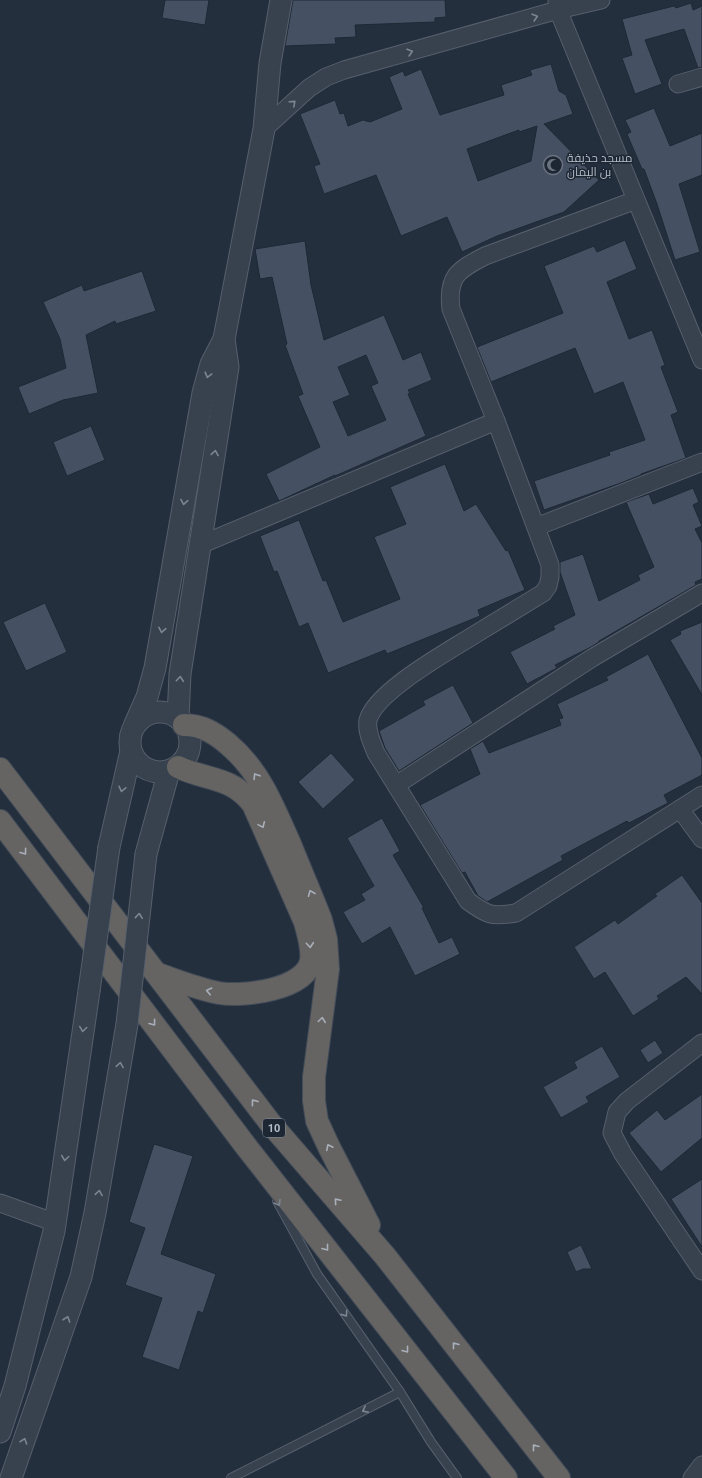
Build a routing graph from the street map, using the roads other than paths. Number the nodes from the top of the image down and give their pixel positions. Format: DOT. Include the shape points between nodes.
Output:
graph roads {
  1 [pos="281,0"];
  2 [pos="601,0"];
  3 [pos="558,5"];
  4 [pos="702,77"];
  5 [pos="678,84"];
  6 [pos="264,129"];
  7 [pos="636,200"];
  8 [pos="224,339"];
  9 [pos="702,360"];
  10 [pos="496,421"];
  11 [pos="702,462"];
  12 [pos="536,527"];
  13 [pos="200,545"];
  14 [pos="702,593"];
  15 [pos="181,721"];
  16 [pos="135,724"];
  17 [pos="131,751"];
  18 [pos="0,769"];
  19 [pos="173,769"];
  20 [pos="396,785"];
  21 [pos="702,795"];
  22 [pos="680,808"];
  23 [pos="0,821"];
  24 [pos="702,839"];
  25 [pos="158,974"];
  26 [pos="702,1044"];
  27 [pos="245,1145"];
  28 [pos="0,1203"];
  29 [pos="56,1223"];
  30 [pos="385,1256"];
  31 [pos="702,1271"];
  32 [pos="23,1355"];
  33 [pos="0,1391"];
  34 [pos="400,1392"];
  35 [pos="0,1432"];
  36 [pos="702,1465"];
  37 [pos="11,1478"];
  38 [pos="231,1478"];
  39 [pos="457,1478"];
  40 [pos="506,1478"];
  41 [pos="559,1478"];
  42 [pos="692,1478"];
  1 -- 6 [label="street" via="270,64"];
  2 -- 3 [label="street"];
  6 -- 3 [label="street, one-way" via="309,88 326,77"];
  3 -- 7 [label="street"];
  4 -- 5 [label="street"];
  6 -- 8 [label="street"];
  7 -- 9 [label="street"];
  7 -- 10 [label="street" via="486,256 464,268 453,279 449,297 451,309"];
  13 -- 8 [label="street, one-way" via="228,367"];
  8 -- 16 [label="street, one-way" via="211,364 203,394 155,668 147,697"];
  10 -- 12 [label="street"];
  10 -- 13 [label="street"];
  11 -- 12 [label="street"];
  12 -- 20 [label="street" via="550,565 548,586 543,594 424,665 391,691 368,720 368,734 376,753"];
  15 -- 13 [label="street, one-way" via="180,674"];
  14 -- 20 [label="street" via="592,658"];
  15 -- 16 [label="street" via="169,713 160,712 150,713"];
  15 -- 19 [label="street" via="189,733 190,742 184,760"];
  30 -- 15 [label="highway, one-way" via="317,1121 314,1077 328,969 326,939 321,920 269,797 254,771 216,734"];
  16 -- 17 [label="street" via="129,742"];
  17 -- 19 [label="street" via="135,760 150,771 160,773"];
  17 -- 29 [label="street, one-way, bridge" via="109,847"];
  18 -- 25 [label="highway, 10"];
  19 -- 25 [label="highway, one-way" via="221,780 246,794 253,804 305,922 311,961 298,980 250,993 220,993 200,989"];
  37 -- 19 [label="street, one-way, bridge" via="81,1277 95,1213 127,1024 146,854"];
  20 -- 22 [label="street" via="468,901 484,913 500,916 516,913"];
  21 -- 22 [label="street"];
  22 -- 24 [label="street"];
  23 -- 27 [label="highway, one-way"];
  30 -- 25 [label="highway, 10, one-way" via="270,1124"];
  26 -- 31 [label="street" via="627,1101 617,1112 612,1133 623,1154"];
  27 -- 34 [label="lane, one-way" via="317,1274"];
  27 -- 40 [label="highway, one-way"];
  28 -- 29 [label="street"];
  29 -- 32 [label="street"];
  41 -- 30 [label="highway, 10, one-way"];
  32 -- 33 [label="street"];
  32 -- 35 [label="street"];
  34 -- 38 [label="lane, one-way"];
  34 -- 39 [label="lane"];
  36 -- 42 [label="street"];
}
